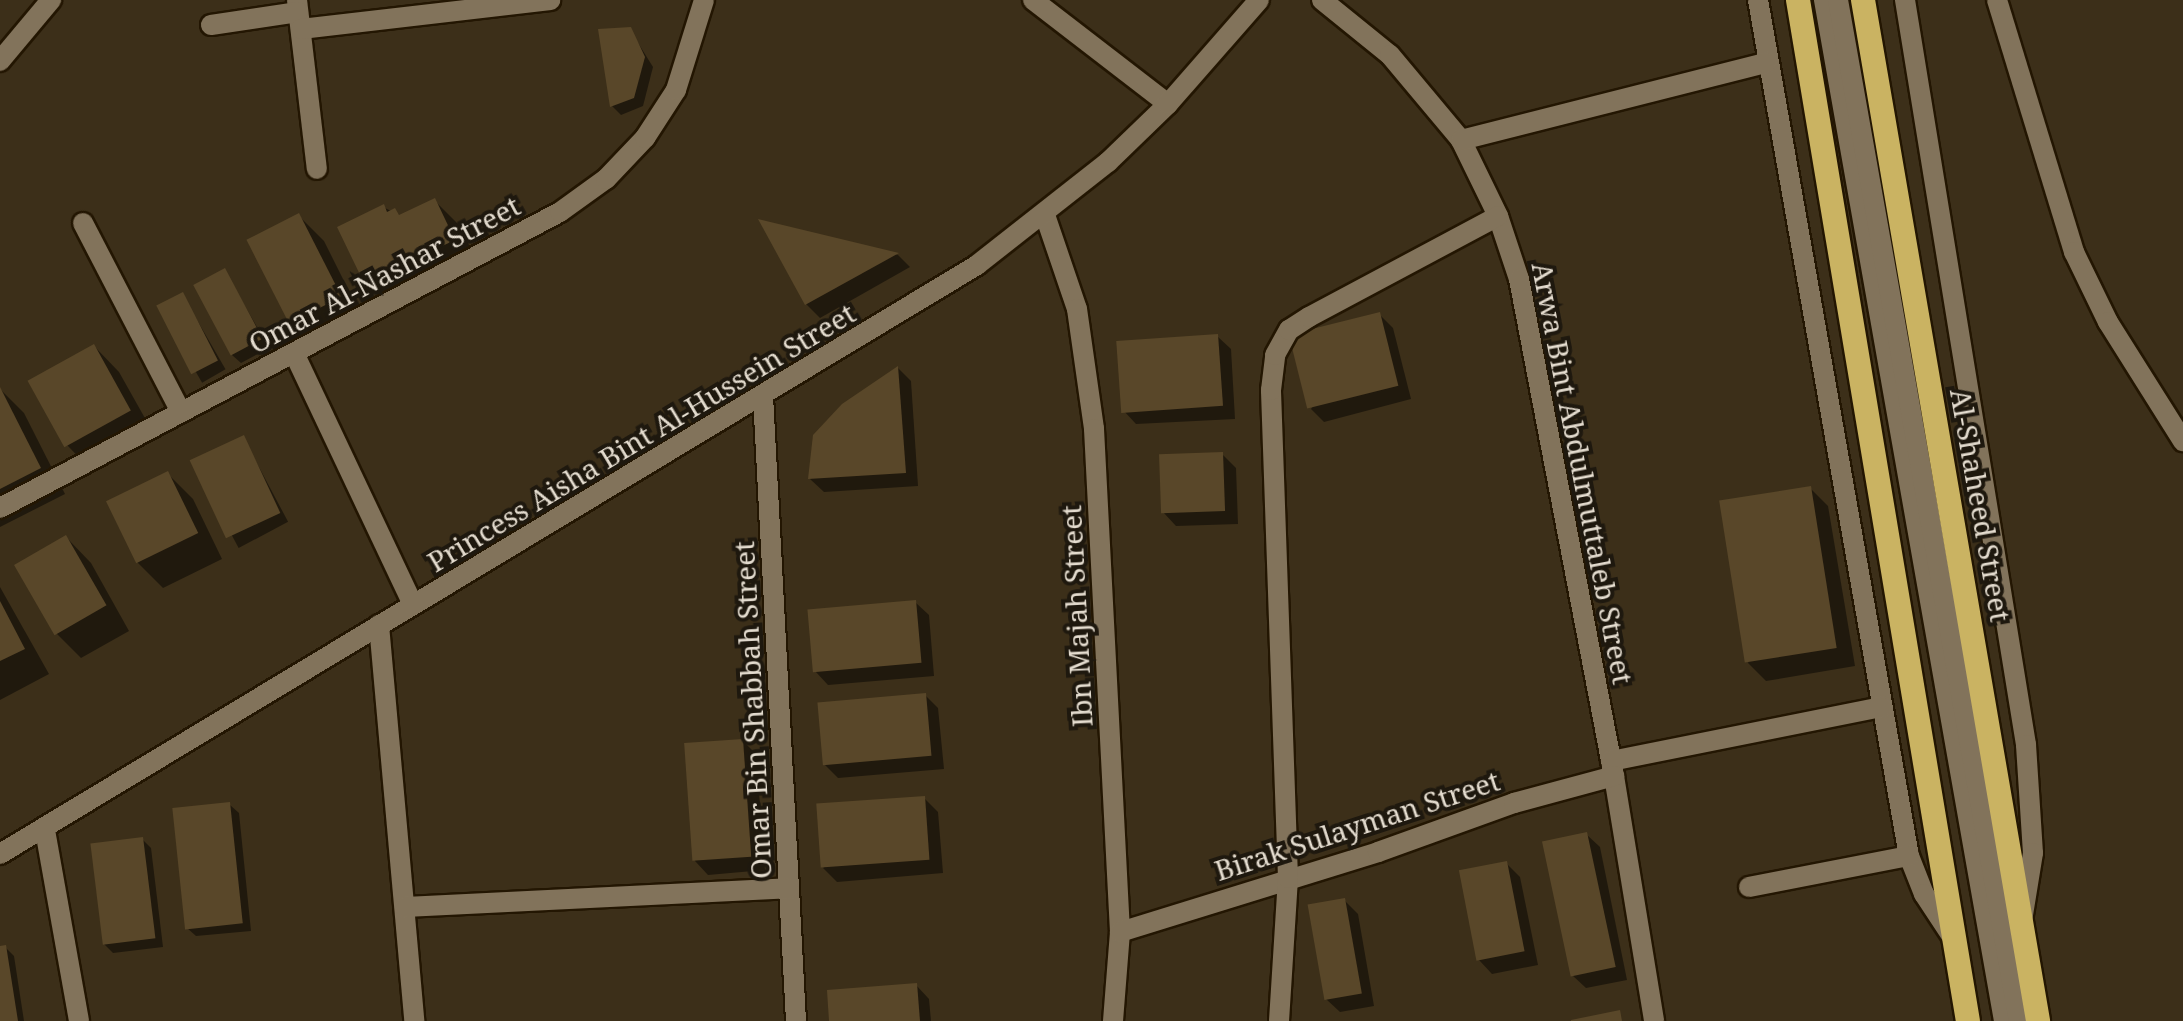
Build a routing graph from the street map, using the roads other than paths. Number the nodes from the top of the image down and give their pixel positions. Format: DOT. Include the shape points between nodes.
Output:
graph roads {
  1 [pos="51,0"];
  2 [pos="550,0"];
  3 [pos="704,0"];
  4 [pos="1033,0"];
  5 [pos="1259,0"];
  6 [pos="1322,0"];
  7 [pos="1758,0"];
  8 [pos="1798,0"];
  9 [pos="1824,0"];
  10 [pos="1838,0"];
  11 [pos="1863,0"];
  12 [pos="1905,0"];
  13 [pos="1997,0"];
  14 [pos="299,14"];
  15 [pos="211,25"];
  16 [pos="0,61"];
  17 [pos="1766,63"];
  18 [pos="1168,104"];
  19 [pos="1461,140"];
  20 [pos="317,169"];
  21 [pos="1045,215"];
  22 [pos="1498,216"];
  23 [pos="83,223"];
  24 [pos="295,355"];
  25 [pos="763,396"];
  26 [pos="181,412"];
  27 [pos="2183,441"];
  28 [pos="0,508"];
  29 [pos="413,605"];
  30 [pos="379,625"];
  31 [pos="1882,707"];
  32 [pos="1612,768"];
  33 [pos="45,830"];
  34 [pos="0,854"];
  35 [pos="1909,856"];
  36 [pos="1288,878"];
  37 [pos="1749,887"];
  38 [pos="789,888"];
  39 [pos="405,907"];
  40 [pos="2021,924"];
  41 [pos="1120,932"];
  42 [pos="1951,935"];
  43 [pos="79,1021"];
  44 [pos="414,1021"];
  45 [pos="796,1021"];
  46 [pos="1113,1021"];
  47 [pos="1279,1021"];
  48 [pos="1654,1021"];
  49 [pos="1968,1021"];
  50 [pos="2004,1021"];
  51 [pos="2019,1021"];
  52 [pos="2038,1021"];
  1 -- 16 [label="street"];
  2 -- 14 [label="street"];
  3 -- 24 [label="street, Omar Al-Nashar Street" via="676,90 645,138 606,179 560,212"];
  4 -- 18 [label="street"];
  5 -- 18 [label="street, Princess Aisha Bint Al-Hussein Street"];
  6 -- 19 [label="street, Arwa Bint Abdulmuttaleb Street" via="1390,55"];
  7 -- 17 [label="street"];
  8 -- 42 [label="highway"];
  9 -- 50 [label="street"];
  10 -- 51 [label="street"];
  11 -- 40 [label="highway, Al-Shaheed Street"];
  12 -- 40 [label="street" via="2026,745 2033,853"];
  13 -- 27 [label="street" via="2074,252 2108,322"];
  14 -- 15 [label="street"];
  14 -- 20 [label="street"];
  17 -- 19 [label="street"];
  17 -- 31 [label="street"];
  18 -- 21 [label="street, Princess Aisha Bint Al-Hussein Street"];
  19 -- 22 [label="street, Arwa Bint Abdulmuttaleb Street"];
  21 -- 25 [label="street, Princess Aisha Bint Al-Hussein Street" via="907,311"];
  21 -- 41 [label="street, Ibn Majah Street" via="1077,309 1094,429"];
  22 -- 32 [label="street, Arwa Bint Abdulmuttaleb Street" via="1519,279"];
  22 -- 36 [label="street" via="1309,317 1289,330 1275,355 1271,390"];
  23 -- 26 [label="street"];
  24 -- 26 [label="street, Omar Al-Nashar Street"];
  24 -- 29 [label="street"];
  25 -- 29 [label="street, Princess Aisha Bint Al-Hussein Street"];
  25 -- 38 [label="street, Omar Bin Shabbah Street"];
  26 -- 28 [label="street, Omar Al-Nashar Street"];
  29 -- 30 [label="street, Princess Aisha Bint Al-Hussein Street"];
  30 -- 33 [label="street, Princess Aisha Bint Al-Hussein Street"];
  30 -- 39 [label="street"];
  31 -- 32 [label="street, Birak Sulayman Street"];
  31 -- 35 [label="street"];
  32 -- 36 [label="street, Birak Sulayman Street"];
  32 -- 48 [label="street, Arwa Bint Abdulmuttaleb Street"];
  33 -- 34 [label="street, Princess Aisha Bint Al-Hussein Street"];
  33 -- 43 [label="street"];
  35 -- 37 [label="street"];
  35 -- 42 [label="street" via="1924,894"];
  36 -- 41 [label="street, Birak Sulayman Street"];
  36 -- 47 [label="street"];
  38 -- 39 [label="street"];
  38 -- 45 [label="street, Omar Bin Shabbah Street"];
  39 -- 44 [label="street"];
  40 -- 52 [label="highway, Al-Shaheed Street"];
  41 -- 46 [label="street, Ibn Majah Street"];
  42 -- 49 [label="highway"];
}
